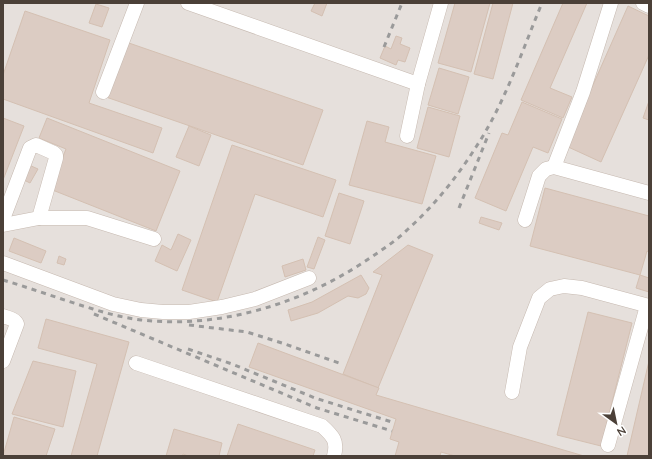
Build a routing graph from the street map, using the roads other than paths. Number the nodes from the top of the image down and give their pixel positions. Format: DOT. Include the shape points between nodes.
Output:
graph roads {
  1 [pos="137,3"];
  2 [pos="188,3"];
  3 [pos="441,3"];
  4 [pos="611,3"];
  5 [pos="643,3"];
  6 [pos="649,6"];
  7 [pos="418,84"];
  8 [pos="103,92"];
  9 [pos="407,136"];
  10 [pos="554,167"];
  11 [pos="649,193"];
  12 [pos="39,218"];
  13 [pos="3,219"];
  14 [pos="524,220"];
  15 [pos="3,225"];
  16 [pos="154,239"];
  17 [pos="3,263"];
  18 [pos="309,278"];
  19 [pos="648,306"];
  20 [pos="3,316"];
  21 [pos="3,361"];
  22 [pos="136,363"];
  23 [pos="512,392"];
  24 [pos="608,445"];
  25 [pos="334,456"];
  1 -- 8 [label="lane"];
  2 -- 7 [label="lane"];
  3 -- 7 [label="lane"];
  4 -- 10 [label="lane" via="583,92"];
  5 -- 6 [label="lane"];
  7 -- 9 [label="lane"];
  10 -- 11 [label="lane"];
  10 -- 14 [label="lane" via="546,169 539,176"];
  12 -- 13 [label="lane" via="56,155 36,145 30,148"];
  12 -- 15 [label="lane"];
  12 -- 16 [label="lane" via="87,218"];
  17 -- 18 [label="lane" via="113,304 163,312 189,312 222,307 255,299"];
  19 -- 23 [label="lane" via="582,288 550,288 539,298 520,348"];
  19 -- 24 [label="lane"];
  20 -- 21 [label="lane" via="16,321 16,324"];
  22 -- 25 [label="lane" via="322,426 332,435 337,446"];
}
